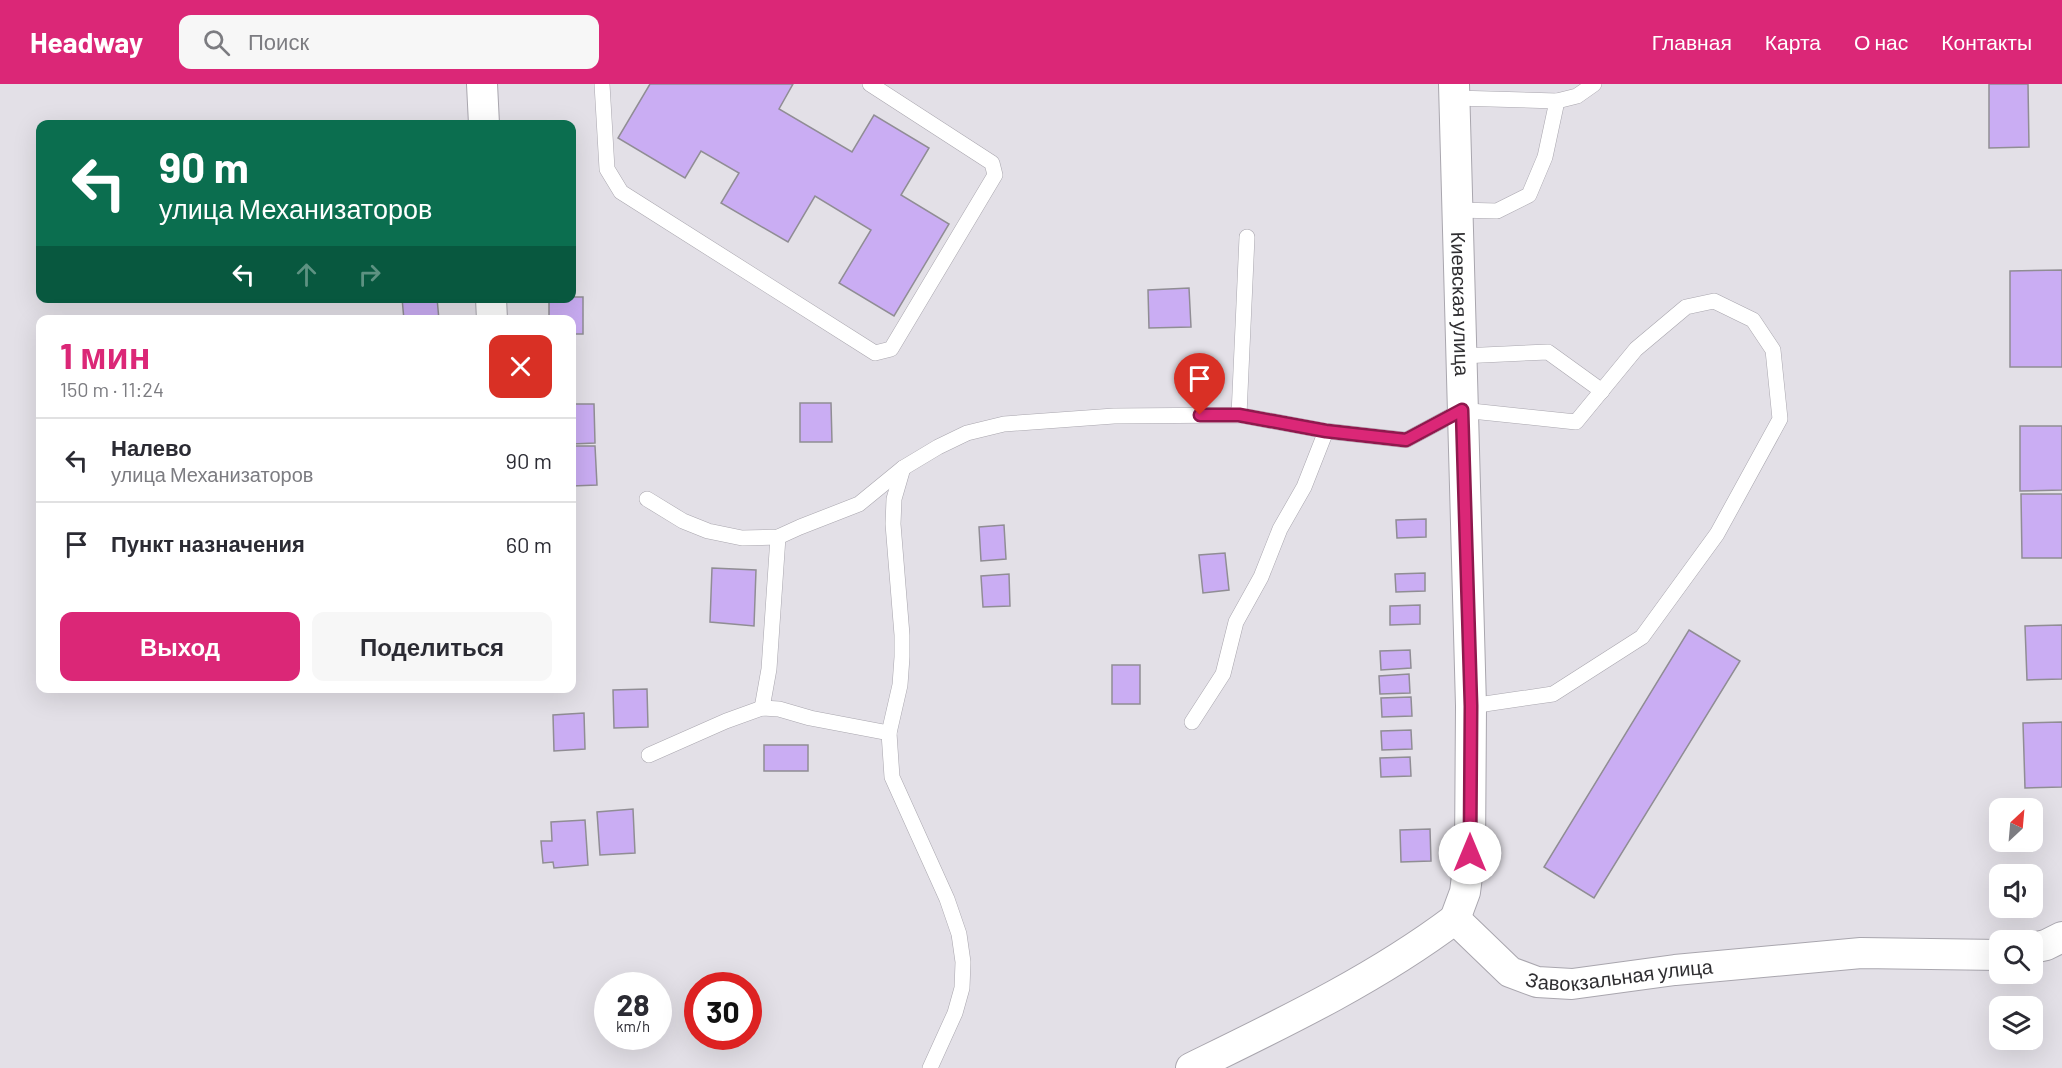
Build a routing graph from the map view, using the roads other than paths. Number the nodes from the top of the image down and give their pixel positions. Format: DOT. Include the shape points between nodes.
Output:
graph roads {
  1 [pos="482,84"];
  2 [pos="602,84"];
  3 [pos="870,84"];
  4 [pos="1594,84"];
  5 [pos="1455,91"];
  6 [pos="1557,101"];
  7 [pos="484,120"];
  8 [pos="1458,210"];
  9 [pos="1247,237"];
  10 [pos="1461,356"];
  11 [pos="1602,391"];
  12 [pos="1462,410"];
  13 [pos="1239,415"];
  14 [pos="1326,431"];
  15 [pos="903,468"];
  16 [pos="647,499"];
  17 [pos="778,537"];
  18 [pos="1471,706"];
  19 [pos="762,708"];
  20 [pos="1192,722"];
  21 [pos="889,733"];
  22 [pos="649,755"];
  23 [pos="1455,919"];
  24 [pos="2062,937"];
  25 [pos="2043,946"];
  26 [pos="1989,955"];
  27 [pos="930,1068"];
  28 [pos="1191,1068"];
  1 -- 7 [label="street"];
  2 -- 3 [label="lane" via="607,169 621,192 875,353 891,350 995,175 992,163"];
  4 -- 6 [label="lane" via="1577,96"];
  5 -- 6 [label="lane"];
  5 -- 8 [label="street, Киевская улица"];
  6 -- 8 [label="lane" via="1545,157 1528,195 1497,211"];
  8 -- 10 [label="street, Киевская улица"];
  9 -- 13 [label="lane"];
  10 -- 11 [label="lane" via="1548,352"];
  10 -- 12 [label="street, Киевская улица"];
  11 -- 12 [label="lane" via="1576,422"];
  11 -- 18 [label="lane" via="1636,348 1686,307 1714,302 1753,320 1773,350 1780,419 1717,534 1642,637 1553,694"];
  12 -- 14 [label="lane" via="1406,440"];
  12 -- 18 [label="street, Киевская улица"];
  13 -- 14 [label="lane"];
  13 -- 15 [label="lane" via="1114,416 1004,424 967,433"];
  14 -- 20 [label="lane" via="1304,487 1236,622 1223,674"];
  15 -- 17 [label="lane" via="859,504"];
  15 -- 21 [label="lane" via="894,499 893,524 902,657"];
  16 -- 17 [label="lane" via="708,531 742,538"];
  17 -- 19 [label="lane" via="769,669"];
  18 -- 23 [label="street, Киевская улица" via="1470,853 1466,892"];
  19 -- 21 [label="lane"];
  19 -- 22 [label="lane"];
  21 -- 27 [label="lane" via="892,777 947,899 959,934 963,962 963,988"];
  23 -- 26 [label="street, Завокзальная улица" via="1510,972 1537,982 1572,984 1861,953"];
  23 -- 28 [label="street" via="1427,940 1300,1015"];
  24 -- 25 [label="street"];
}
